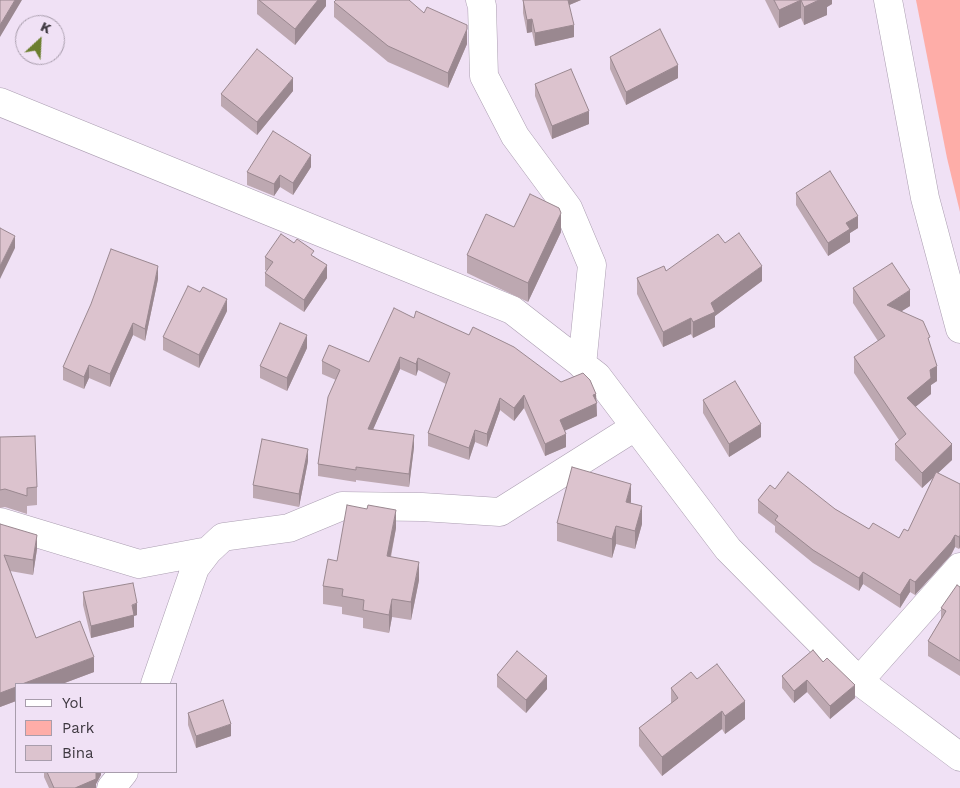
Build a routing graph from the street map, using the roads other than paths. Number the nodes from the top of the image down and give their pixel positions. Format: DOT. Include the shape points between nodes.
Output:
graph roads {
  1 [pos="480,0"];
  2 [pos="888,0"];
  3 [pos="0,102"];
  4 [pos="960,329"];
  5 [pos="582,365"];
  6 [pos="635,427"];
  7 [pos="0,522"];
  8 [pos="208,551"];
  9 [pos="960,567"];
  10 [pos="859,681"];
  11 [pos="155,683"];
  12 [pos="960,757"];
  13 [pos="123,773"];
  14 [pos="111,788"];
  1 -- 5 [label="street" via="484,76 515,136 568,208 592,265"];
  2 -- 4 [label="street" via="926,198"];
  3 -- 5 [label="street" via="512,310"];
  5 -- 6 [label="street" via="597,376"];
  6 -- 8 [label="street" via="500,512 342,506 289,528 223,538"];
  6 -- 10 [label="street" via="728,549"];
  7 -- 8 [label="street" via="139,564"];
  8 -- 11 [label="street" via="194,568"];
  9 -- 10 [label="street"];
  10 -- 12 [label="street"];
  13 -- 14 [label="street"];
}
